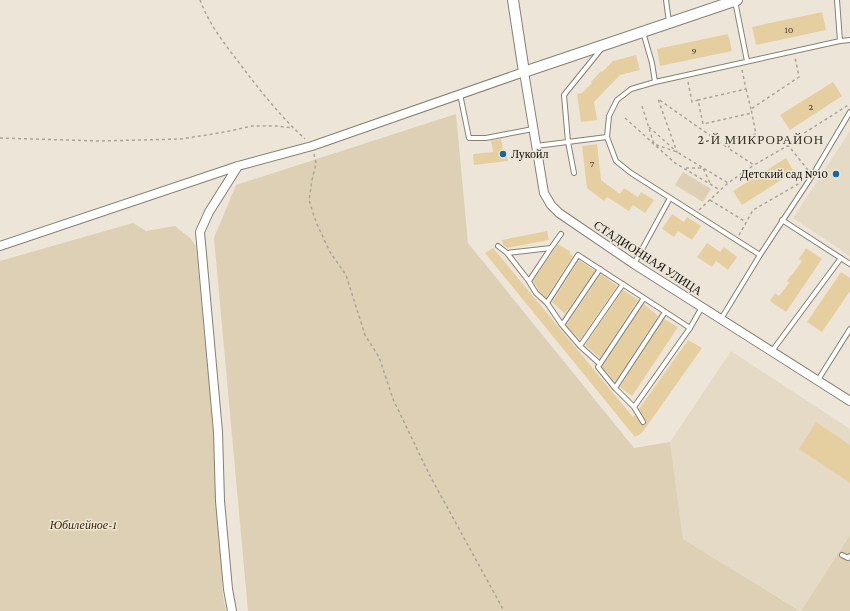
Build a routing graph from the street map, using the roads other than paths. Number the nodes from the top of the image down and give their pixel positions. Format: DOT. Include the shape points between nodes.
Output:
graph roads {
  1 [pos="513,0"];
  2 [pos="666,0"];
  3 [pos="736,0"];
  4 [pos="836,0"];
  5 [pos="670,23"];
  6 [pos="643,31"];
  7 [pos="850,40"];
  8 [pos="840,41"];
  9 [pos="605,44"];
  10 [pos="747,61"];
  11 [pos="524,72"];
  12 [pos="655,82"];
  13 [pos="460,93"];
  14 [pos="850,112"];
  15 [pos="533,129"];
  16 [pos="607,137"];
  17 [pos="568,142"];
  18 [pos="536,146"];
  19 [pos="238,166"];
  20 [pos="574,173"];
  21 [pos="670,198"];
  22 [pos="782,220"];
  23 [pos="561,234"];
  24 [pos="0,246"];
  25 [pos="498,246"];
  26 [pos="551,248"];
  27 [pos="507,253"];
  28 [pos="760,255"];
  29 [pos="841,258"];
  30 [pos="634,264"];
  31 [pos="850,264"];
  32 [pos="600,268"];
  33 [pos="529,281"];
  34 [pos="623,284"];
  35 [pos="644,298"];
  36 [pos="547,303"];
  37 [pos="702,307"];
  38 [pos="665,312"];
  39 [pos="722,319"];
  40 [pos="562,325"];
  41 [pos="690,328"];
  42 [pos="850,329"];
  43 [pos="580,346"];
  44 [pos="772,351"];
  45 [pos="600,364"];
  46 [pos="818,380"];
  47 [pos="615,388"];
  48 [pos="850,401"];
  49 [pos="634,407"];
  50 [pos="643,422"];
  51 [pos="842,554"];
  52 [pos="850,556"];
  53 [pos="232,611"];
  1 -- 11 [label="street"];
  2 -- 5 [label="lane"];
  3 -- 5 [label="street"];
  3 -- 10 [label="lane"];
  4 -- 8 [label="lane"];
  5 -- 6 [label="street"];
  6 -- 9 [label="street"];
  6 -- 12 [label="lane"];
  7 -- 8 [label="lane"];
  8 -- 10 [label="lane"];
  9 -- 11 [label="street"];
  9 -- 17 [label="lane" via="564,95"];
  10 -- 12 [label="lane"];
  11 -- 13 [label="street"];
  11 -- 15 [label="street, СТАДИОННАЯ УЛИЦА"];
  12 -- 16 [label="lane" via="631,89 617,100 609,116"];
  13 -- 15 [label="lane" via="469,138 486,138"];
  13 -- 19 [label="street"];
  14 -- 22 [label="lane"];
  15 -- 18 [label="street, СТАДИОННАЯ УЛИЦА"];
  16 -- 17 [label="lane"];
  16 -- 21 [label="lane" via="616,161"];
  17 -- 18 [label="lane"];
  17 -- 20 [label="lane"];
  18 -- 30 [label="street, СТАДИОННАЯ УЛИЦА" via="544,193 551,205"];
  19 -- 24 [label="street"];
  19 -- 53 [label="street" via="209,212 200,232 218,432 222,517"];
  21 -- 28 [label="lane"];
  21 -- 30 [label="lane"];
  22 -- 28 [label="lane"];
  22 -- 29 [label="lane"];
  23 -- 26 [label="lane"];
  25 -- 27 [label="lane"];
  26 -- 27 [label="lane"];
  26 -- 33 [label="lane"];
  27 -- 33 [label="lane"];
  28 -- 39 [label="lane"];
  29 -- 31 [label="lane"];
  29 -- 44 [label="lane"];
  30 -- 37 [label="street, СТАДИОННАЯ УЛИЦА"];
  32 -- 34 [label="lane"];
  32 -- 36 [label="lane" via="578,255"];
  32 -- 40 [label="lane"];
  33 -- 36 [label="lane" via="536,293"];
  34 -- 35 [label="lane"];
  34 -- 43 [label="lane"];
  35 -- 38 [label="lane"];
  35 -- 45 [label="lane"];
  36 -- 40 [label="lane"];
  37 -- 39 [label="street, СТАДИОННАЯ УЛИЦА"];
  37 -- 41 [label="lane"];
  38 -- 41 [label="lane"];
  38 -- 47 [label="lane"];
  39 -- 44 [label="street, СТАДИОННАЯ УЛИЦА"];
  40 -- 43 [label="lane"];
  41 -- 49 [label="lane"];
  42 -- 46 [label="lane"];
  43 -- 45 [label="lane"];
  44 -- 46 [label="street, СТАДИОННАЯ УЛИЦА"];
  45 -- 47 [label="lane" via="598,367"];
  46 -- 48 [label="street, СТАДИОННАЯ УЛИЦА"];
  47 -- 49 [label="lane"];
  49 -- 50 [label="lane"];
  51 -- 52 [label="lane" via="848,558"];
}
